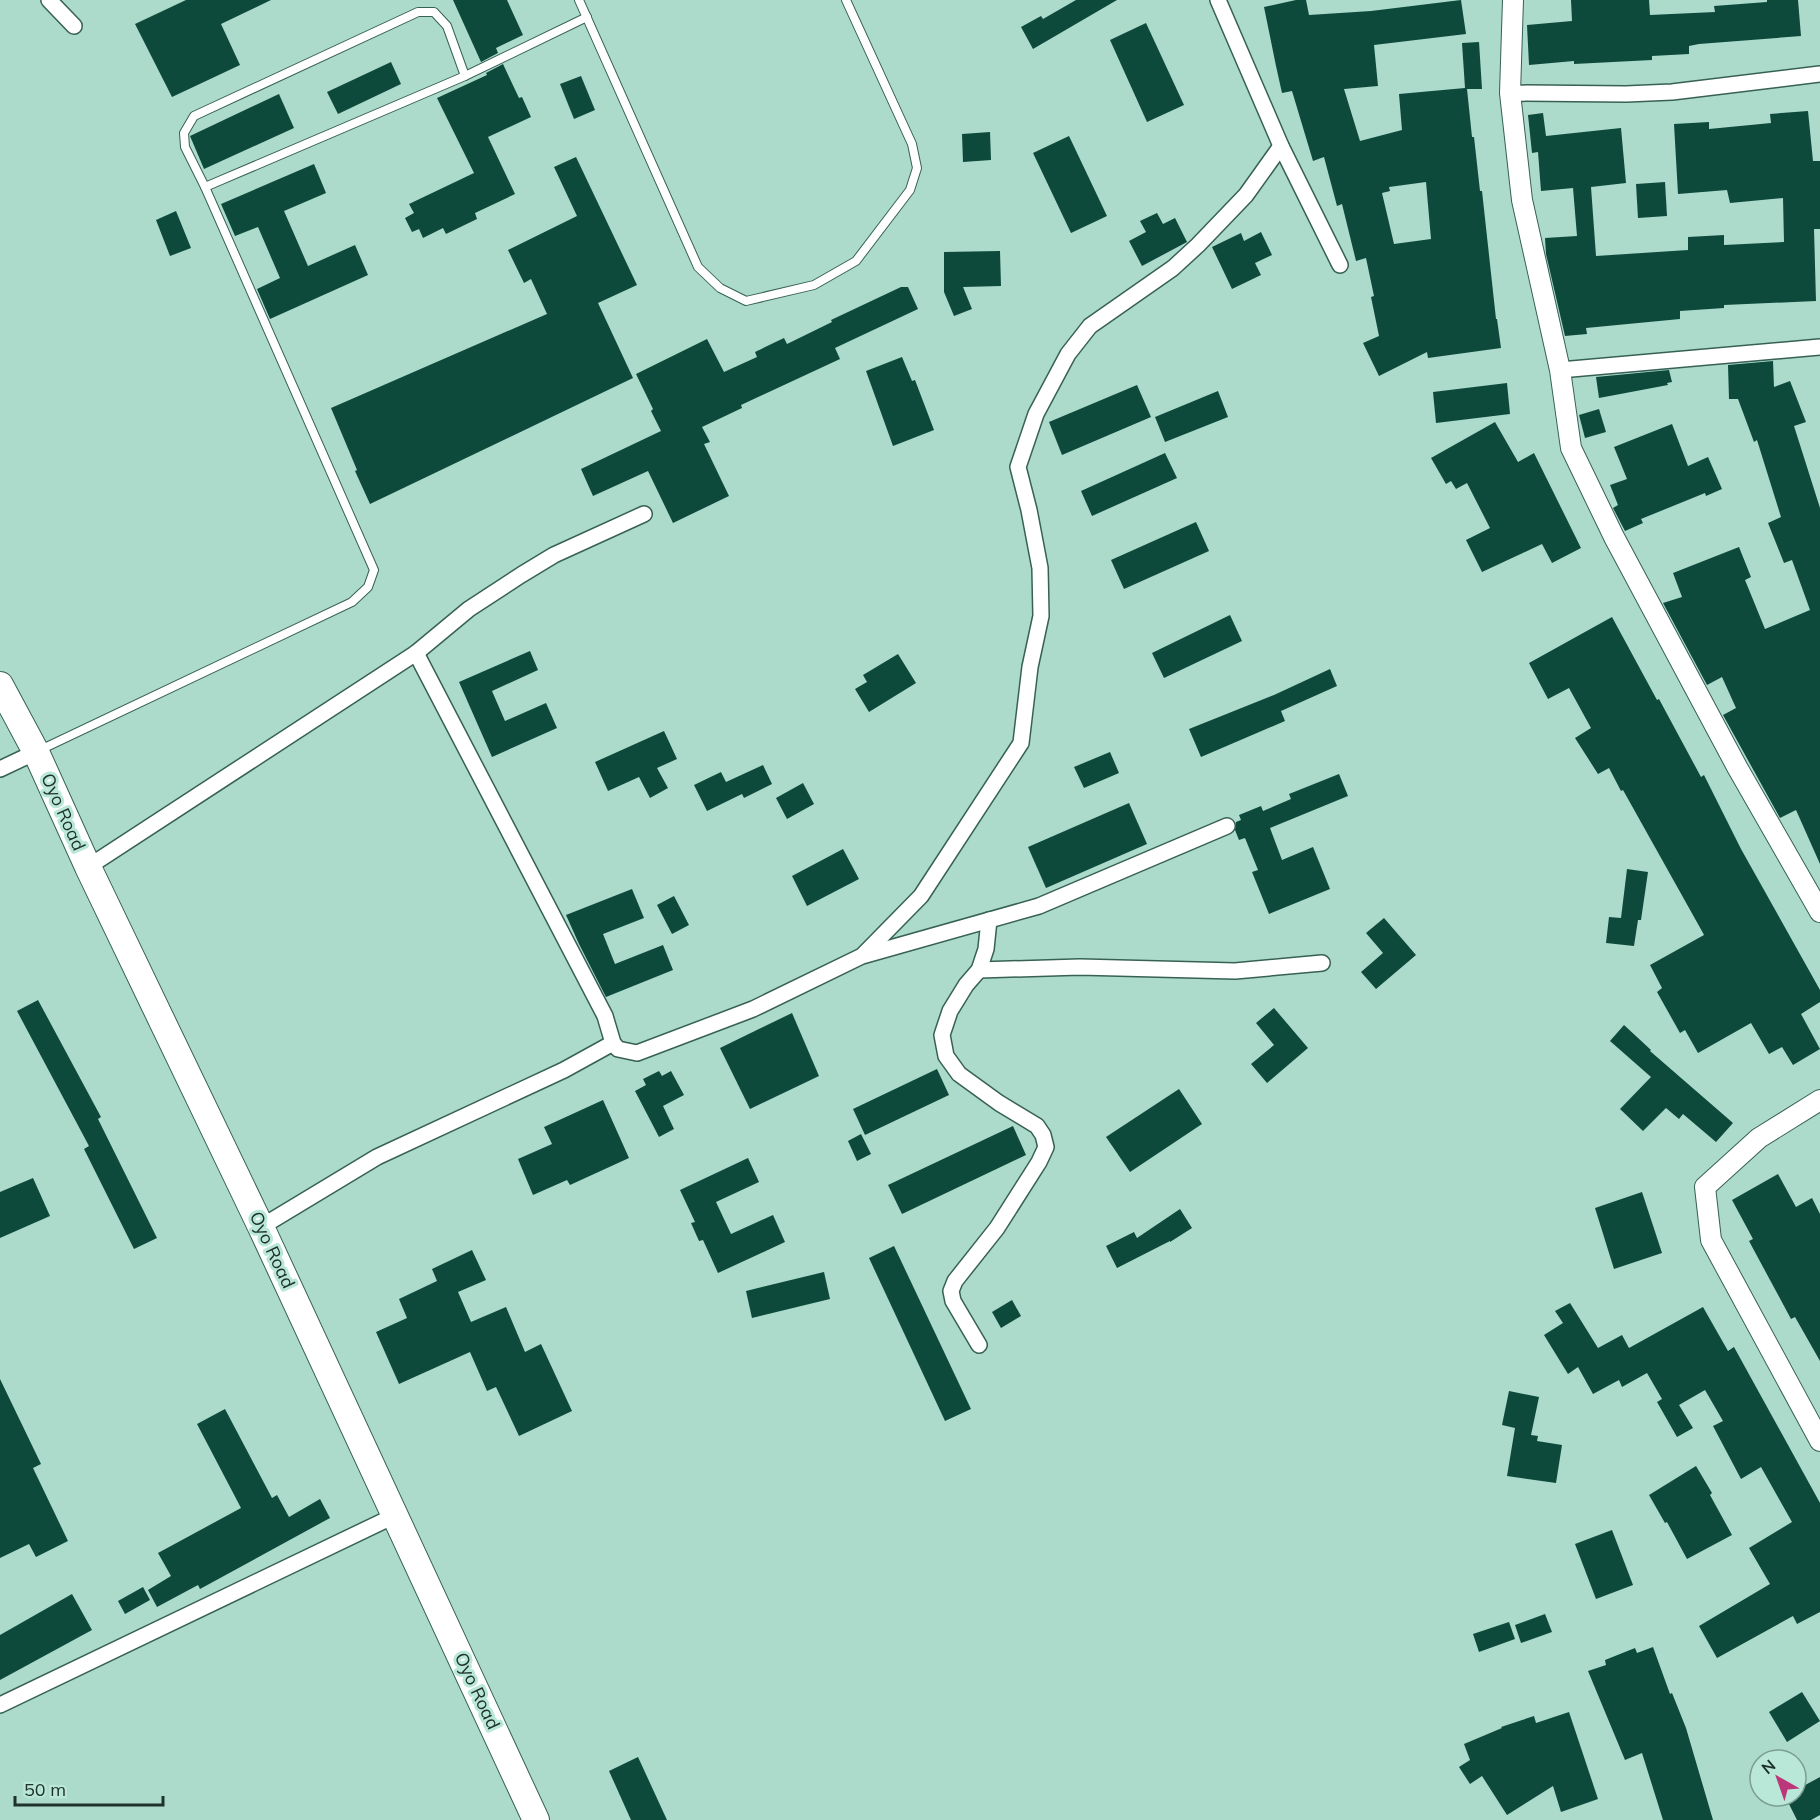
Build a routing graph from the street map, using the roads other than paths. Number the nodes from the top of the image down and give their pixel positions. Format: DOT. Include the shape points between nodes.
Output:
graph roads {
  1 [pos="49,0"];
  2 [pos="579,0"];
  3 [pos="846,0"];
  4 [pos="1218,0"];
  5 [pos="1513,0"];
  6 [pos="587,17"];
  7 [pos="74,26"];
  8 [pos="1820,74"];
  9 [pos="465,76"];
  10 [pos="1510,93"];
  11 [pos="1281,146"];
  12 [pos="205,187"];
  13 [pos="1340,265"];
  14 [pos="1820,347"];
  15 [pos="1560,369"];
  16 [pos="644,514"];
  17 [pos="416,653"];
  18 [pos="0,685"];
  19 [pos="36,752"];
  20 [pos="0,769"];
  21 [pos="1227,826"];
  22 [pos="88,867"];
  23 [pos="1820,912"];
  24 [pos="988,921"];
  25 [pos="862,956"];
  26 [pos="1322,963"];
  27 [pos="979,970"];
  28 [pos="613,1043"];
  29 [pos="1820,1100"];
  30 [pos="261,1227"];
  31 [pos="979,1345"];
  32 [pos="1820,1441"];
  33 [pos="396,1515"];
  34 [pos="0,1705"];
  35 [pos="536,1820"];
  1 -- 7 [label="street"];
  2 -- 6 [label="lane"];
  3 -- 6 [label="lane" via="912,144 917,168 910,190 856,261 814,285 746,301 720,288 698,267"];
  4 -- 11 [label="street"];
  5 -- 10 [label="street"];
  6 -- 9 [label="lane"];
  8 -- 10 [label="street" via="1672,92"];
  9 -- 12 [label="lane"];
  9 -- 12 [label="lane" via="447,26 434,12 418,12 194,116 184,133 185,147"];
  10 -- 15 [label="street" via="1522,200"];
  11 -- 13 [label="street"];
  11 -- 25 [label="street" via="1246,195 1173,268 1090,326 1068,354 1036,414 1018,467 1040,568 1041,616 1021,743 921,896"];
  12 -- 19 [label="lane" via="375,570 368,587 352,603"];
  14 -- 15 [label="street"];
  15 -- 23 [label="street" via="1571,448 1737,767"];
  16 -- 17 [label="street" via="554,555 521,575 469,609"];
  17 -- 22 [label="street"];
  17 -- 28 [label="street" via="605,1016"];
  18 -- 19 [label="highway, Oyo Road"];
  19 -- 20 [label="street"];
  19 -- 22 [label="highway, Oyo Road"];
  21 -- 24 [label="street" via="1039,906"];
  22 -- 30 [label="highway, Oyo Road"];
  24 -- 25 [label="street"];
  24 -- 27 [label="street" via="986,949"];
  25 -- 28 [label="street" via="753,1009 637,1053 618,1049"];
  26 -- 27 [label="street" via="1235,971 1080,967"];
  27 -- 31 [label="street" via="950,1011 942,1035 946,1056 959,1074 1037,1126 1046,1147 997,1228 951,1291 952,1301"];
  28 -- 30 [label="street" via="377,1157"];
  29 -- 32 [label="street" via="1759,1138 1705,1188 1711,1240"];
  30 -- 33 [label="highway, Oyo Road"];
  33 -- 34 [label="street"];
  33 -- 35 [label="highway, Oyo Road"];
}
